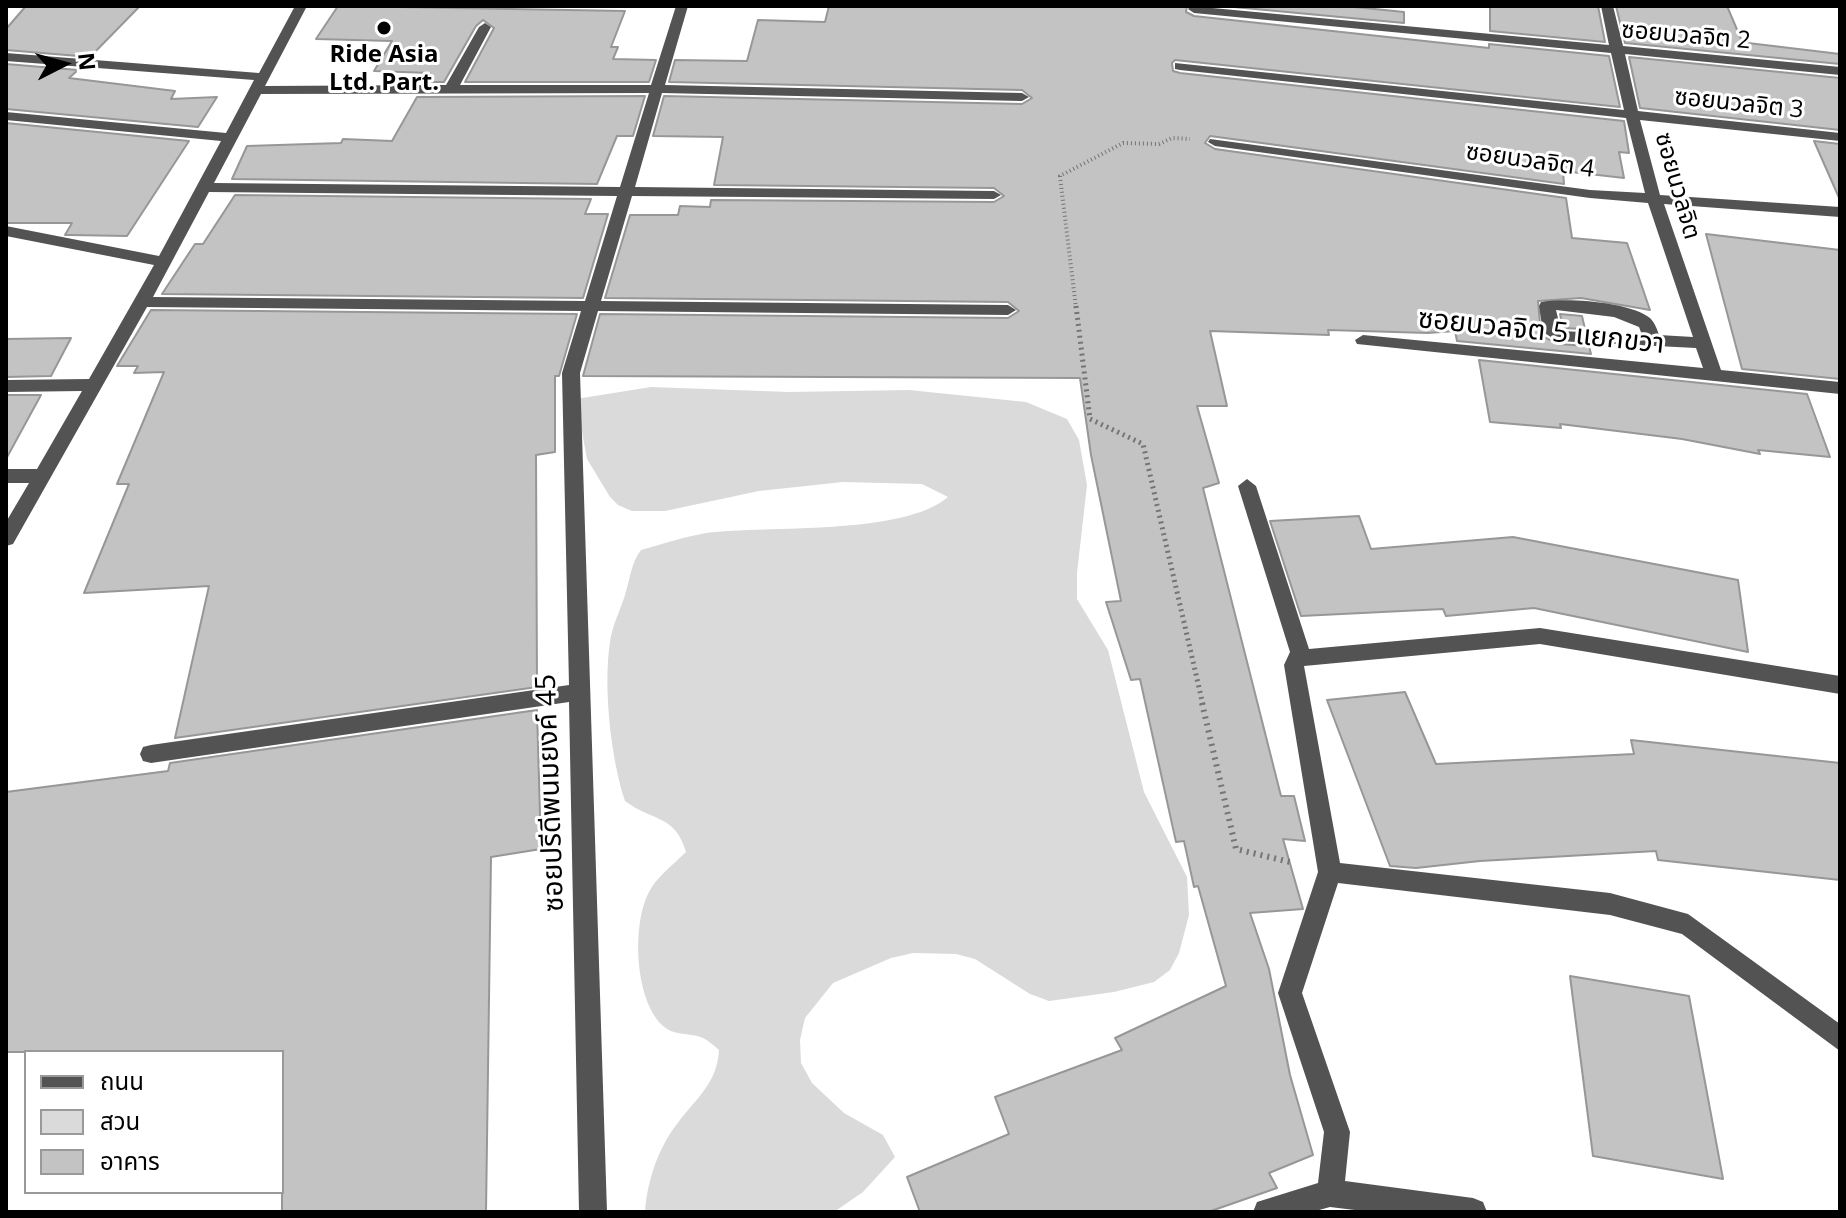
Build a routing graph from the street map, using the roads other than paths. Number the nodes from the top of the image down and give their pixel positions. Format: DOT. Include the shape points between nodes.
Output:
graph roads {
  1 [pos="301,6"];
  2 [pos="1607,6"];
  3 [pos="1194,9"];
  4 [pos="680,11"];
  5 [pos="485,27"];
  6 [pos="1619,52"];
  7 [pos="6,57"];
  8 [pos="1180,66"];
  9 [pos="1840,71"];
  10 [pos="260,83"];
  11 [pos="451,89"];
  12 [pos="657,89"];
  13 [pos="1022,97"];
  14 [pos="1632,115"];
  15 [pos="6,116"];
  16 [pos="1840,137"];
  17 [pos="230,138"];
  18 [pos="1215,142"];
  19 [pos="204,187"];
  20 [pos="625,193"];
  21 [pos="994,195"];
  22 [pos="1654,199"];
  23 [pos="1840,212"];
  24 [pos="6,231"];
  25 [pos="164,262"];
  26 [pos="142,302"];
  27 [pos="590,306"];
  28 [pos="1008,310"];
  29 [pos="1363,340"];
  30 [pos="1652,340"];
  31 [pos="1702,343"];
  32 [pos="1714,376"];
  33 [pos="94,385"];
  34 [pos="6,386"];
  35 [pos="1840,388"];
  36 [pos="6,476"];
  37 [pos="43,476"];
  38 [pos="1247,486"];
  39 [pos="6,539"];
  40 [pos="1301,656"];
  41 [pos="1840,685"];
  42 [pos="577,692"];
  43 [pos="151,754"];
  44 [pos="1330,872"];
  45 [pos="1840,1039"];
  46 [pos="1330,1193"];
  47 [pos="593,1212"];
  48 [pos="1267,1212"];
  49 [pos="1473,1212"];
  1 -- 10 [label="street"];
  2 -- 6 [label="street, ซอยนวลจิต"];
  3 -- 6 [label="street, ซอยนวลจิต 2"];
  4 -- 12 [label="street, ซอยปรีดีพนมยงค์ 45"];
  5 -- 11 [label="street"];
  6 -- 9 [label="street, ซอยนวลจิต 2"];
  6 -- 14 [label="street, ซอยนวลจิต"];
  7 -- 10 [label="street"];
  8 -- 14 [label="street, ซอยนวลจิต 3"];
  10 -- 11 [label="street"];
  10 -- 17 [label="street"];
  11 -- 12 [label="street"];
  12 -- 13 [label="street"];
  12 -- 20 [label="street, ซอยปรีดีพนมยงค์ 45"];
  14 -- 16 [label="street, ซอยนวลจิต 3"];
  14 -- 22 [label="street, ซอยนวลจิต"];
  15 -- 17 [label="street"];
  17 -- 19 [label="street"];
  18 -- 22 [label="street, ซอยนวลจิต 4"];
  19 -- 20 [label="street"];
  19 -- 25 [label="street"];
  20 -- 21 [label="street"];
  20 -- 27 [label="street, ซอยปรีดีพนมยงค์ 45"];
  22 -- 23 [label="street, ซอยนวลจิต 4"];
  22 -- 31 [label="street, ซอยนวลจิต"];
  24 -- 25 [label="street"];
  25 -- 26 [label="street"];
  26 -- 27 [label="street"];
  26 -- 33 [label="street"];
  27 -- 28 [label="street"];
  27 -- 42 [label="street, ซอยปรีดีพนมยงค์ 45" via="571,373"];
  29 -- 32 [label="street, ซอยนวลจิต 5 แยกขวา"];
  30 -- 30 [label="street" via="1557,336 1551,332 1547,306 1639,318"];
  30 -- 31 [label="street"];
  31 -- 32 [label="street, ซอยนวลจิต"];
  32 -- 35 [label="street, ซอยนวลจิต 5 แยกขวา"];
  33 -- 34 [label="street"];
  33 -- 37 [label="street"];
  36 -- 37 [label="street"];
  37 -- 39 [label="street"];
  38 -- 40 [label="street"];
  40 -- 41 [label="street" via="1540,636"];
  40 -- 44 [label="street" via="1294,665"];
  42 -- 43 [label="street"];
  42 -- 47 [label="street, ซอยปรีดีพนมยงค์ 45"];
  44 -- 45 [label="street" via="1610,904 1688,925"];
  44 -- 46 [label="street" via="1290,993 1337,1132"];
  46 -- 48 [label="street"];
  46 -- 49 [label="street"];
}
